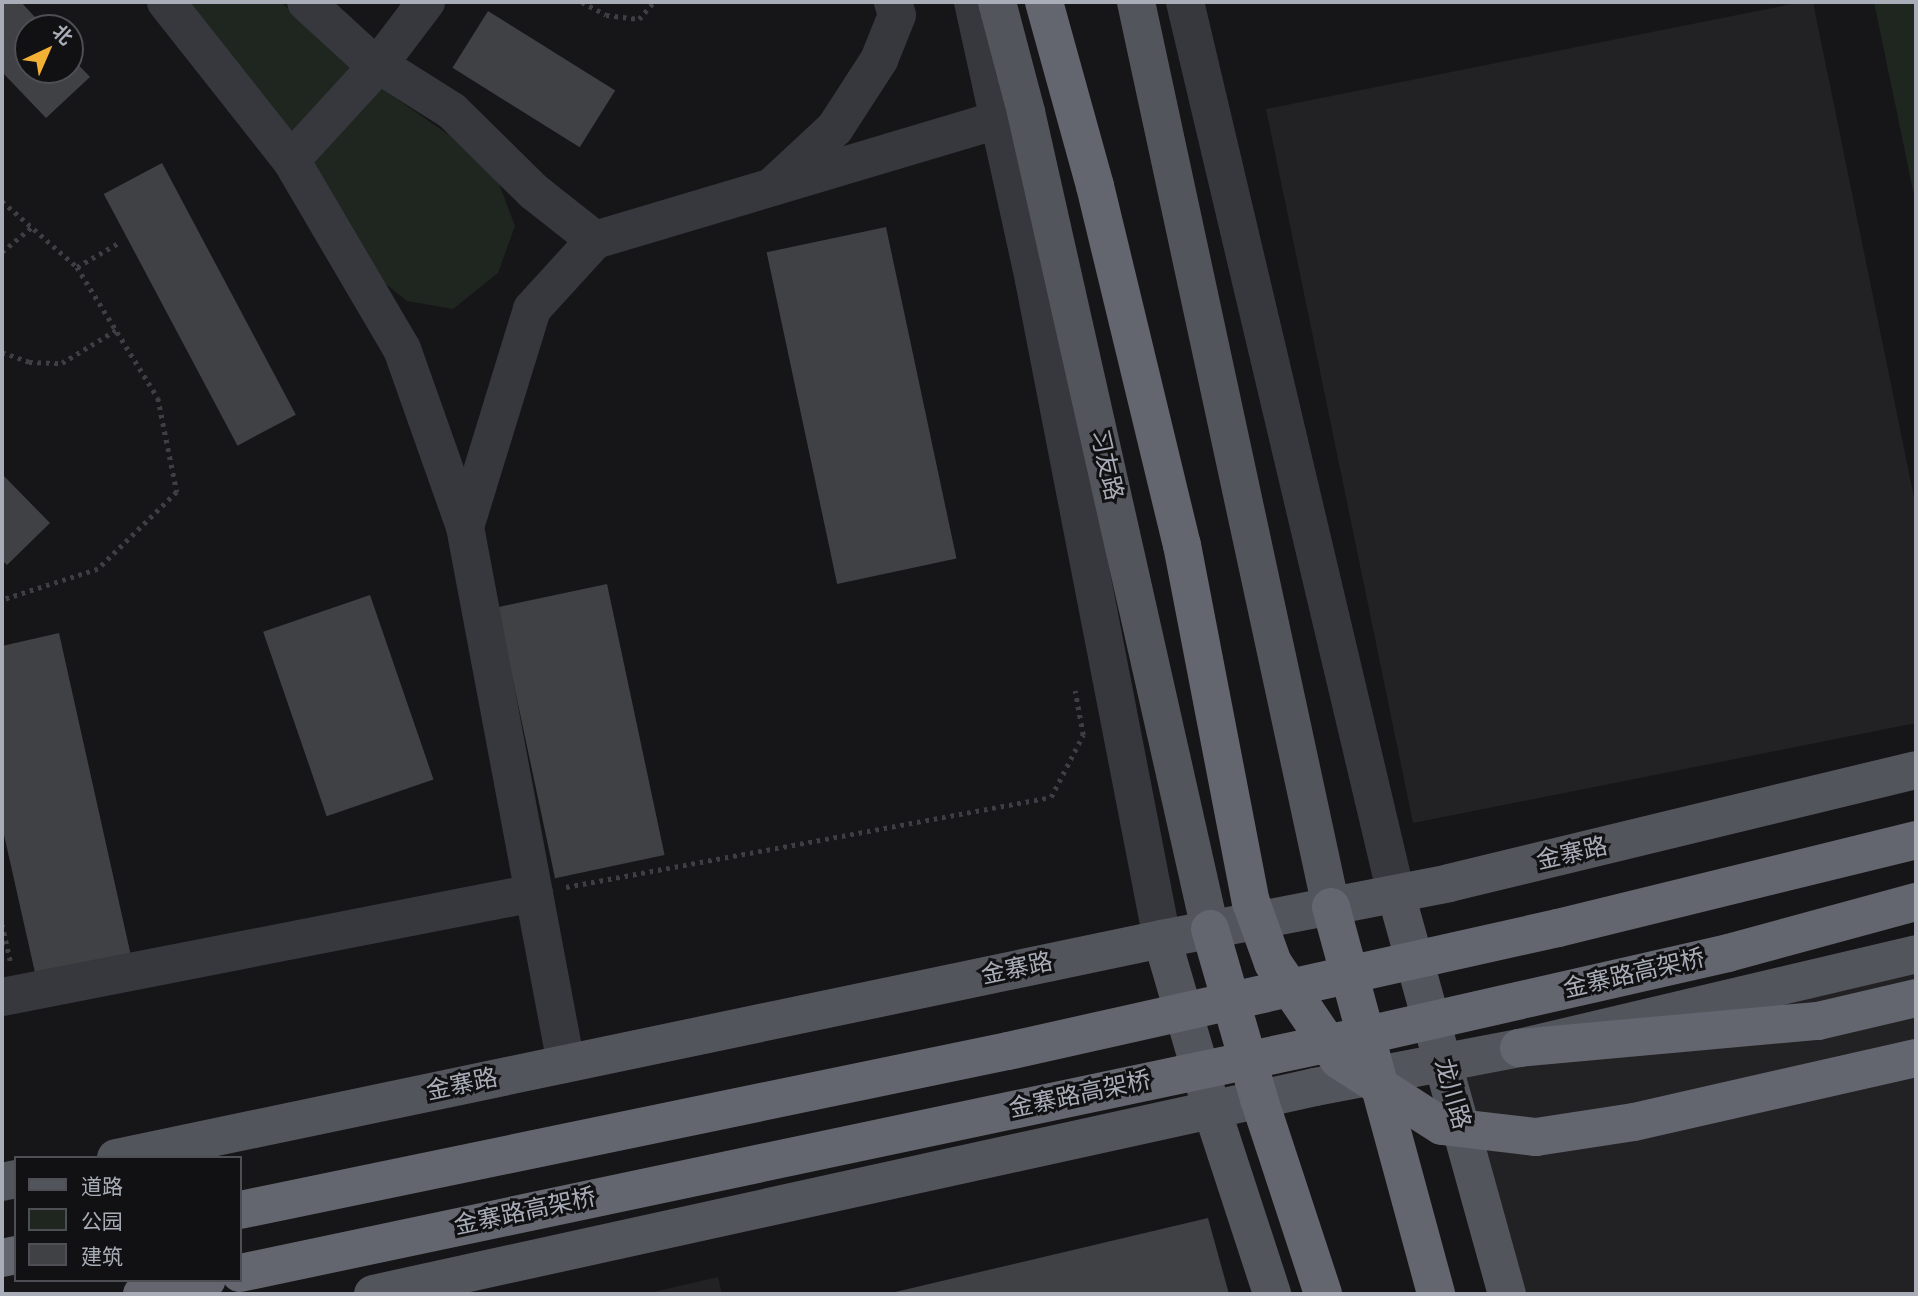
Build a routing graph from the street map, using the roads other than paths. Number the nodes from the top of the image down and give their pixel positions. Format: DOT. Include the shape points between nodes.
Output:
graph roads {
  1 [pos="166,2"];
  2 [pos="306,2"];
  3 [pos="426,2"];
  4 [pos="893,2"];
  5 [pos="973,2"];
  6 [pos="997,2"];
  7 [pos="1044,2"];
  8 [pos="1136,2"];
  9 [pos="1185,2"];
  10 [pos="379,64"];
  11 [pos="1014,116"];
  12 [pos="291,160"];
  13 [pos="770,189"];
  14 [pos="595,240"];
  15 [pos="465,527"];
  16 [pos="1916,770"];
  17 [pos="1916,841"];
  18 [pos="534,893"];
  19 [pos="1396,894"];
  20 [pos="1916,902"];
  21 [pos="1331,907"];
  22 [pos="1210,929"];
  23 [pos="1162,939"];
  24 [pos="1916,954"];
  25 [pos="2,997"];
  26 [pos="1916,998"];
  27 [pos="1519,1048"];
  28 [pos="1916,1058"];
  29 [pos="1443,1063"];
  30 [pos="566,1064"];
  31 [pos="1376,1076"];
  32 [pos="1259,1099"];
  33 [pos="1212,1110"];
  34 [pos="126,1156"];
  35 [pos="242,1210"];
  36 [pos="242,1273"];
  37 [pos="198,1282"];
  38 [pos="213,1282"];
  39 [pos="142,1294"];
  40 [pos="180,1294"];
  41 [pos="373,1294"];
  42 [pos="1272,1294"];
  43 [pos="1323,1294"];
  44 [pos="1436,1294"];
  45 [pos="1507,1294"];
  1 -- 12 [label="street"];
  2 -- 10 [label="street"];
  3 -- 10 [label="street"];
  4 -- 13 [label="street" via="897,15 879,60 835,128"];
  5 -- 11 [label="street"];
  6 -- 11 [label="main road, 习友路"];
  7 -- 28 [label="highway, bridge" via="1095,186 1182,545 1251,902 1273,963 1339,1060 1443,1126 1536,1137 1634,1122"];
  8 -- 21 [label="main road"];
  9 -- 19 [label="street"];
  10 -- 12 [label="street"];
  10 -- 14 [label="street" via="452,111 533,191"];
  11 -- 13 [label="street"];
  11 -- 22 [label="main road, 习友路"];
  11 -- 23 [label="street"];
  12 -- 15 [label="street" via="402,349"];
  13 -- 14 [label="street"];
  14 -- 15 [label="street" via="532,309"];
  15 -- 18 [label="street"];
  16 -- 19 [label="main road, 金寨路"];
  17 -- 35 [label="highway, bridge" via="1544,931 1008,1051"];
  18 -- 25 [label="street"];
  18 -- 30 [label="street"];
  19 -- 21 [label="main road, 金寨路"];
  19 -- 29 [label="main road, 龙川路"];
  20 -- 36 [label="highway, 金寨路高架桥, bridge" via="1728,953 1367,1035"];
  21 -- 22 [label="main road, 金寨路"];
  21 -- 31 [label="highway"];
  22 -- 23 [label="main road, 金寨路"];
  22 -- 32 [label="highway"];
  23 -- 30 [label="main road, 金寨路"];
  23 -- 33 [label="main road"];
  24 -- 27 [label="main road"];
  26 -- 27 [label="highway" via="1818,1021"];
  27 -- 29 [label="main road"];
  29 -- 31 [label="main road"];
  29 -- 45 [label="main road, 龙川路"];
  30 -- 34 [label="main road, 金寨路"];
  31 -- 32 [label="main road"];
  31 -- 44 [label="highway"];
  32 -- 33 [label="main road"];
  32 -- 43 [label="highway"];
  33 -- 41 [label="main road"];
  33 -- 42 [label="main road"];
  37 -- 39 [label="highway"];
  38 -- 40 [label="highway"];
}
